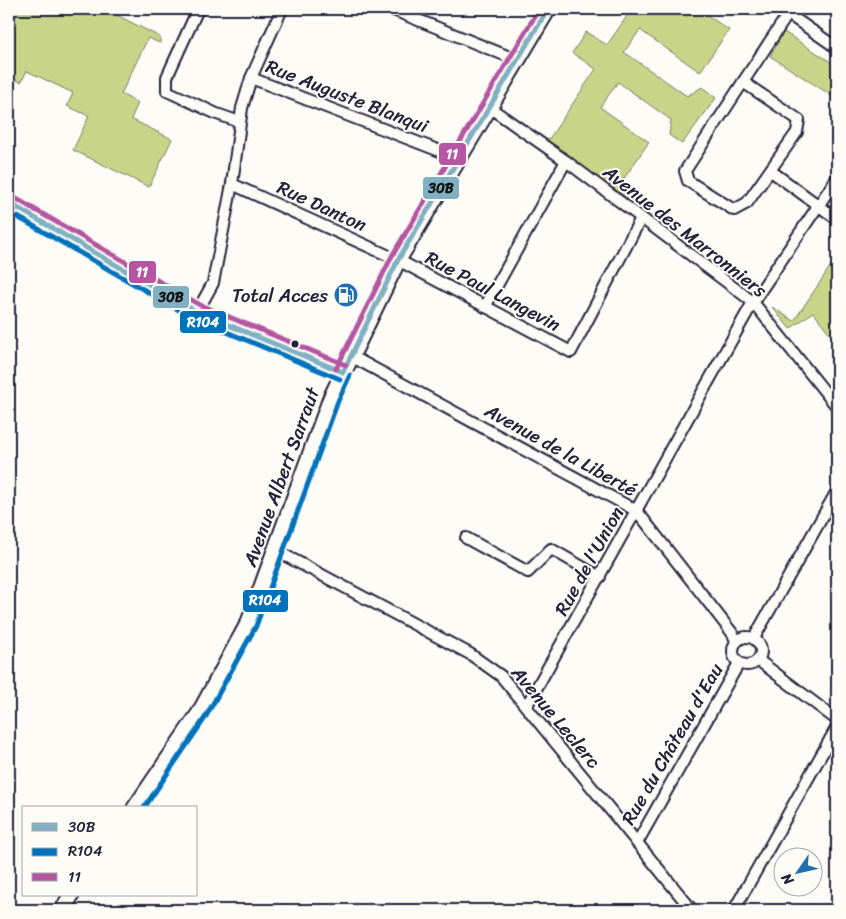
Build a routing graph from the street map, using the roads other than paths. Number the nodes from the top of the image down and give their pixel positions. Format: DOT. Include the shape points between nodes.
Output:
graph roads {
  1 [pos="198,9"];
  2 [pos="282,9"];
  3 [pos="391,9"];
  4 [pos="548,9"];
  5 [pos="785,11"];
  6 [pos="837,48"];
  7 [pos="516,60"];
  8 [pos="251,78"];
  9 [pos="743,82"];
  10 [pos="489,107"];
  11 [pos="240,122"];
  12 [pos="458,158"];
  13 [pos="566,161"];
  14 [pos="771,171"];
  15 [pos="837,178"];
  16 [pos="232,184"];
  17 [pos="9,203"];
  18 [pos="818,206"];
  19 [pos="641,218"];
  20 [pos="837,219"];
  21 [pos="398,260"];
  22 [pos="753,302"];
  23 [pos="484,307"];
  24 [pos="197,312"];
  25 [pos="351,356"];
  26 [pos="343,372"];
  27 [pos="837,407"];
  28 [pos="837,491"];
  29 [pos="637,511"];
  30 [pos="466,538"];
  31 [pos="275,550"];
  32 [pos="600,577"];
  33 [pos="754,638"];
  34 [pos="736,641"];
  35 [pos="758,660"];
  36 [pos="739,663"];
  37 [pos="527,705"];
  38 [pos="837,720"];
  39 [pos="837,727"];
  40 [pos="135,806"];
  41 [pos="637,843"];
  42 [pos="70,896"];
  43 [pos="63,910"];
  44 [pos="692,910"];
  45 [pos="734,910"];
  1 -- 11 [label="street" via="167,77 167,90"];
  2 -- 8 [label="street"];
  3 -- 7 [label="street"];
  4 -- 7 [label="street, Avenue Albert Sarraut"];
  5 -- 6 [label="street"];
  5 -- 9 [label="street"];
  7 -- 10 [label="street, Avenue Albert Sarraut"];
  8 -- 11 [label="street"];
  8 -- 12 [label="street, Rue Auguste Blanqui"];
  9 -- 14 [label="street" via="799,120 797,132"];
  9 -- 14 [label="street" via="685,171 688,181 734,210 747,203"];
  10 -- 12 [label="street, Avenue Albert Sarraut"];
  10 -- 13 [label="street, Avenue des Marronniers"];
  11 -- 16 [label="street"];
  12 -- 21 [label="street, Avenue Albert Sarraut"];
  13 -- 19 [label="street, Avenue des Marronniers"];
  13 -- 23 [label="street"];
  14 -- 18 [label="street"];
  15 -- 18 [label="street, Rue de l'Union"];
  16 -- 21 [label="street, Rue Danton"];
  16 -- 24 [label="street" via="213,283"];
  17 -- 24 [label="street"];
  18 -- 20 [label="street"];
  18 -- 22 [label="street, Rue de l'Union"];
  19 -- 22 [label="street, Avenue des Marronniers"];
  19 -- 23 [label="street, Rue Paul Langevin" via="571,352"];
  21 -- 23 [label="street, Rue Paul Langevin"];
  21 -- 25 [label="street, Avenue Albert Sarraut"];
  22 -- 27 [label="street, Avenue des Marronniers"];
  22 -- 29 [label="street, Rue de l'Union"];
  24 -- 26 [label="street"];
  25 -- 26 [label="street, Avenue Albert Sarraut"];
  25 -- 29 [label="street, Avenue de la Liberté"];
  26 -- 31 [label="street, Avenue Albert Sarraut"];
  28 -- 33 [label="street"];
  29 -- 32 [label="street, Rue de l'Union"];
  29 -- 34 [label="street, Avenue de la Liberté"];
  30 -- 32 [label="street" via="528,572 551,549"];
  31 -- 37 [label="street, Avenue Leclerc" via="470,654 501,676"];
  31 -- 40 [label="street, Avenue Albert Sarraut" via="249,622 199,714"];
  32 -- 37 [label="street, Rue de l'Union"];
  33 -- 34 [label="street" via="742,637"];
  33 -- 35 [label="street" via="761,651"];
  34 -- 36 [label="street" via="732,650"];
  35 -- 36 [label="street" via="751,664"];
  35 -- 38 [label="street"];
  36 -- 41 [label="street, Rue du Château d'Eau"];
  37 -- 41 [label="street, Avenue Leclerc"];
  39 -- 45 [label="street"];
  41 -- 44 [label="street, Avenue Leclerc"];
  42 -- 43 [label="street"];
}
